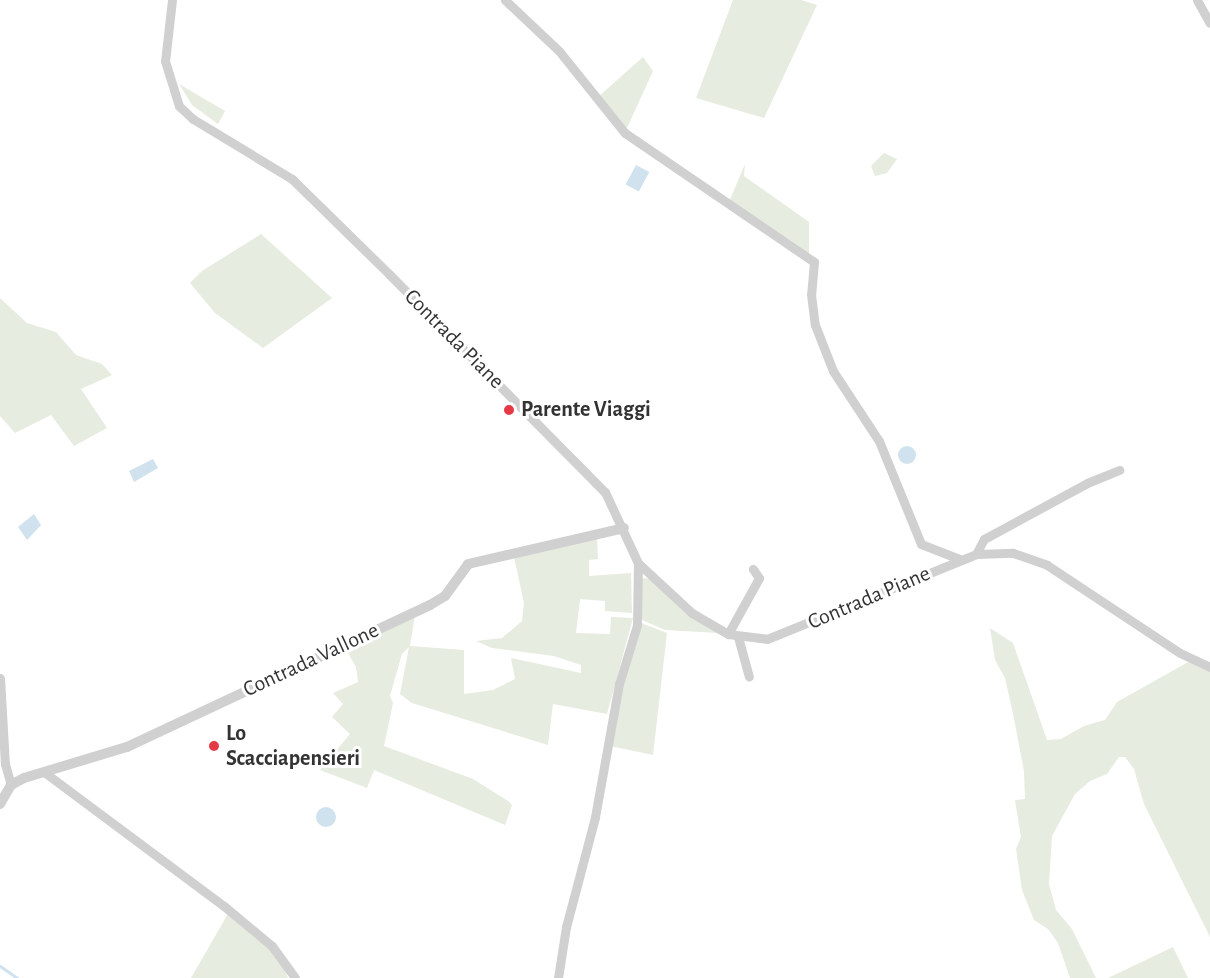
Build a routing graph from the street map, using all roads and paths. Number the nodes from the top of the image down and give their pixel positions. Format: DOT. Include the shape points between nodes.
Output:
graph roads {
  1 [pos="172,0"];
  2 [pos="505,0"];
  3 [pos="1197,0"];
  4 [pos="1210,23"];
  5 [pos="1120,470"];
  6 [pos="624,528"];
  7 [pos="976,554"];
  8 [pos="962,560"];
  9 [pos="638,563"];
  10 [pos="753,569"];
  11 [pos="728,634"];
  12 [pos="738,637"];
  13 [pos="1210,667"];
  14 [pos="749,677"];
  15 [pos="0,678"];
  16 [pos="45,772"];
  17 [pos="11,785"];
  18 [pos="0,804"];
  19 [pos="296,978"];
  20 [pos="558,978"];
  1 -- 6 [label="street, Contrada Piane" via="165,61 179,106 193,119 291,179 605,492"];
  2 -- 8 [label="street" via="559,51 625,134 814,262 815,325 833,371 879,441 921,544"];
  3 -- 4 [label="street"];
  5 -- 7 [label="street" via="1087,483 984,539"];
  6 -- 9 [label="street, Contrada Piane"];
  6 -- 16 [label="street, Contrada Vallone" via="468,564 445,596 430,605 127,747"];
  7 -- 8 [label="street, Contrada Piane"];
  7 -- 13 [label="street, Contrada Piane" via="1013,553 1047,565 1180,653"];
  8 -- 12 [label="street, Contrada Piane" via="767,639"];
  9 -- 11 [label="street, Contrada Piane" via="692,613"];
  9 -- 20 [label="street" via="637,625 619,684 595,817 566,927"];
  10 -- 11 [label="street" via="759,578"];
  11 -- 12 [label="street, Contrada Piane"];
  12 -- 14 [label="street"];
  15 -- 17 [label="street" via="5,764"];
  16 -- 17 [label="street, Contrada Vallone"];
  16 -- 19 [label="street" via="232,913 278,952"];
  17 -- 18 [label="street"];
}
